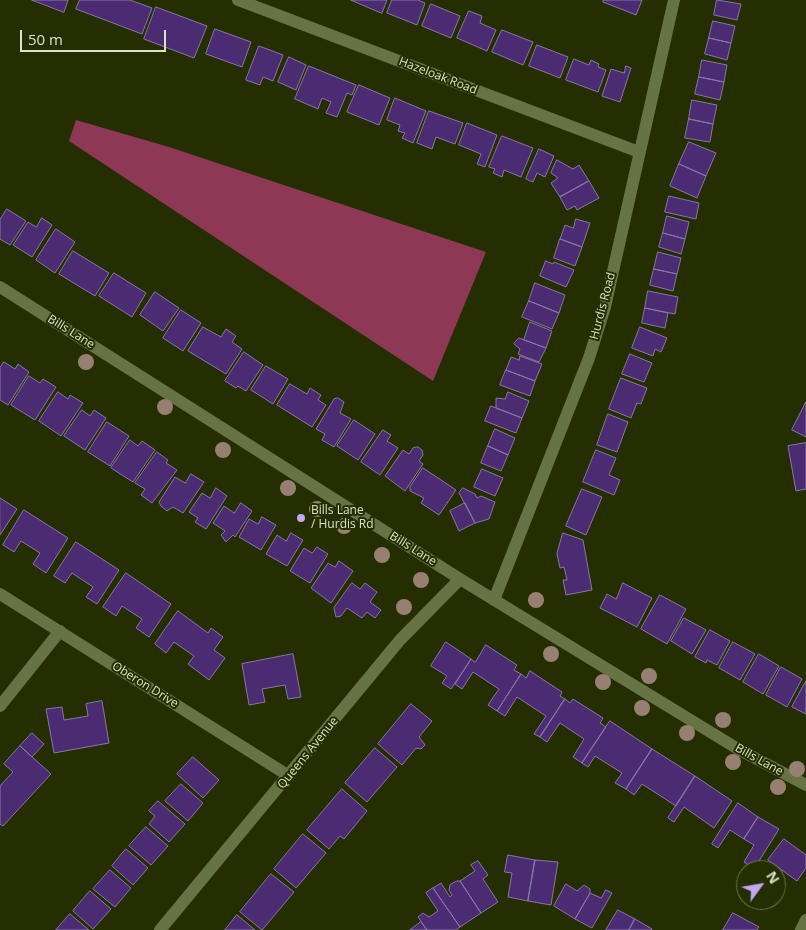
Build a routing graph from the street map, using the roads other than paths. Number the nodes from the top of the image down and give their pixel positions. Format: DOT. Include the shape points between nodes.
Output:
graph roads {
  1 [pos="238,0"];
  2 [pos="674,0"];
  3 [pos="639,152"];
  4 [pos="0,288"];
  5 [pos="460,579"];
  6 [pos="0,594"];
  7 [pos="494,600"];
  8 [pos="60,632"];
  9 [pos="0,706"];
  10 [pos="289,776"];
  11 [pos="806,785"];
  12 [pos="806,920"];
  13 [pos="160,930"];
  14 [pos="801,930"];
  1 -- 3 [label="street, Hazeloak Road"];
  2 -- 3 [label="street, Hurdis Road"];
  3 -- 7 [label="street, Hurdis Road" via="605,307 589,358"];
  4 -- 5 [label="street, Bills Lane"];
  5 -- 7 [label="street, Bills Lane"];
  5 -- 10 [label="street, Queens Avenue" via="400,640"];
  6 -- 8 [label="street, Oberon Drive"];
  7 -- 11 [label="street, Bills Lane" via="738,749"];
  8 -- 9 [label="street"];
  8 -- 10 [label="street, Oberon Drive"];
  10 -- 13 [label="street, Queens Avenue"];
  12 -- 14 [label="street"];
}
